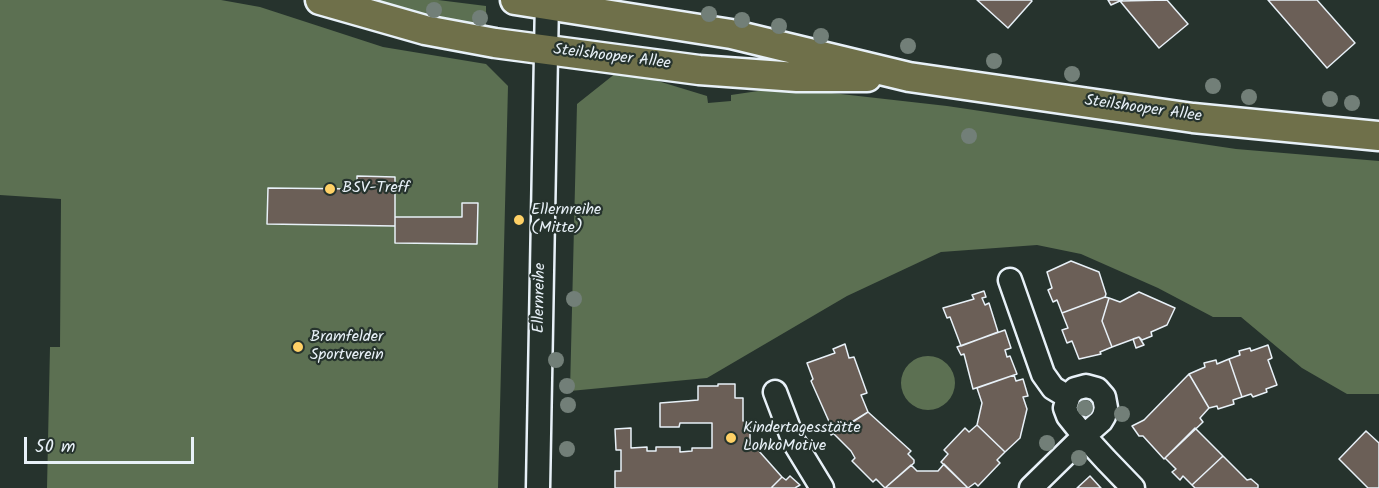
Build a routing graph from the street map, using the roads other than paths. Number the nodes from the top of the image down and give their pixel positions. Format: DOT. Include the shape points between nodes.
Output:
graph roads {
  1 [pos="320,0"];
  2 [pos="515,0"];
  3 [pos="547,2"];
  4 [pos="546,50"];
  5 [pos="909,77"];
  6 [pos="1379,136"];
  7 [pos="1010,280"];
  8 [pos="775,392"];
  9 [pos="1068,397"];
  10 [pos="1084,436"];
  11 [pos="538,488"];
  12 [pos="822,488"];
  13 [pos="1031,488"];
  14 [pos="1133,488"];
  1 -- 4 [label="main road, Steilshooper Allee" via="436,32"];
  2 -- 3 [label="main road, Steilshooper Allee"];
  3 -- 4 [label="street, Ellernreihe"];
  3 -- 5 [label="main road, Steilshooper Allee" via="732,34"];
  4 -- 5 [label="main road, Steilshooper Allee" via="699,70 786,76"];
  4 -- 11 [label="street, Ellernreihe"];
  5 -- 6 [label="main road, Steilshooper Allee" via="1193,118"];
  7 -- 9 [label="street" via="1043,374 1048,383"];
  8 -- 12 [label="street" via="794,442"];
  9 -- 10 [label="street" via="1066,414"];
  9 -- 10 [label="street" via="1075,389 1086,386 1099,391 1105,400 1102,419"];
  10 -- 13 [label="street"];
  10 -- 14 [label="street"];
}
